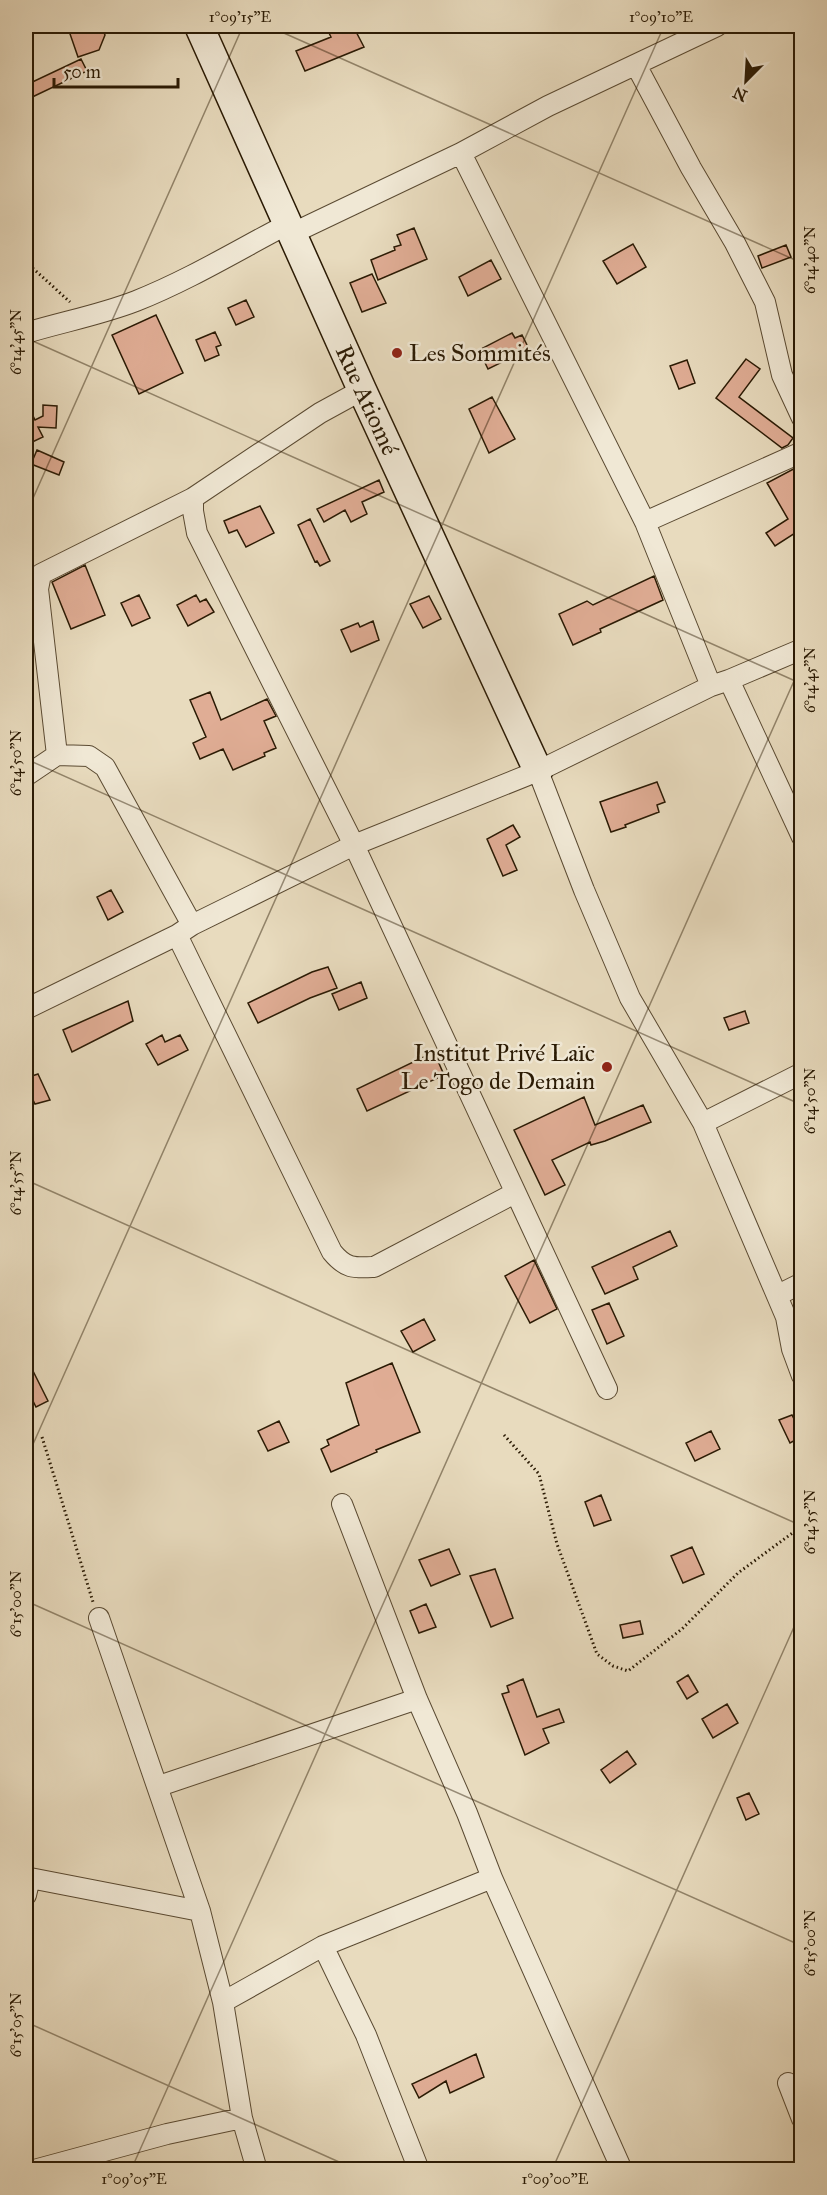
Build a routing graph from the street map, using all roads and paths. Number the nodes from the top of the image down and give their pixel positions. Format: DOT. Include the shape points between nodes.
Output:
graph roads {
  1 [pos="199,26"];
  2 [pos="717,26"];
  3 [pos="636,65"];
  4 [pos="461,153"];
  5 [pos="290,229"];
  6 [pos="26,262"];
  7 [pos="83,317"];
  8 [pos="26,333"];
  9 [pos="362,390"];
  10 [pos="801,418"];
  11 [pos="801,452"];
  12 [pos="193,498"];
  13 [pos="645,522"];
  14 [pos="801,648"];
  15 [pos="720,683"];
  16 [pos="57,755"];
  17 [pos="538,771"];
  18 [pos="26,776"];
  19 [pos="801,837"];
  20 [pos="354,845"];
  21 [pos="184,930"];
  22 [pos="26,1009"];
  23 [pos="801,1073"];
  24 [pos="703,1123"];
  25 [pos="515,1193"];
  26 [pos="801,1284"];
  27 [pos="778,1295"];
  28 [pos="801,1376"];
  29 [pos="607,1389"];
  30 [pos="504,1435"];
  31 [pos="42,1437"];
  32 [pos="342,1504"];
  33 [pos="801,1526"];
  34 [pos="99,1618"];
  35 [pos="417,1699"];
  36 [pos="159,1786"];
  37 [pos="492,1878"];
  38 [pos="26,1895"];
  39 [pos="200,1911"];
  40 [pos="323,1946"];
  41 [pos="223,2002"];
  42 [pos="788,2083"];
  43 [pos="242,2118"];
  44 [pos="801,2119"];
  45 [pos="62,2166"];
  46 [pos="34,2169"];
  47 [pos="257,2169"];
  48 [pos="419,2169"];
  49 [pos="622,2169"];
  1 -- 5 [label="street, Rue Atiomé"];
  2 -- 3 [label="street"];
  3 -- 4 [label="street"];
  3 -- 10 [label="street" via="765,302 782,375"];
  4 -- 5 [label="street"];
  4 -- 13 [label="street"];
  5 -- 7 [label="street" via="176,284"];
  5 -- 9 [label="street, Rue Atiomé"];
  6 -- 7 [label="path"];
  7 -- 8 [label="street"];
  9 -- 12 [label="street" via="320,413"];
  9 -- 17 [label="street, Rue Atiomé"];
  11 -- 13 [label="street"];
  12 -- 16 [label="street" via="41,574 38,589"];
  12 -- 20 [label="street" via="197,533"];
  13 -- 15 [label="street"];
  14 -- 15 [label="street"];
  15 -- 17 [label="street"];
  15 -- 19 [label="street"];
  16 -- 18 [label="street"];
  16 -- 21 [label="street" via="89,756 105,767"];
  17 -- 20 [label="street"];
  17 -- 24 [label="street" via="630,998"];
  20 -- 21 [label="street"];
  20 -- 25 [label="street"];
  21 -- 22 [label="street"];
  21 -- 25 [label="street" via="332,1252 341,1263 353,1268 374,1267"];
  23 -- 24 [label="street"];
  24 -- 27 [label="street"];
  25 -- 29 [label="street"];
  26 -- 27 [label="street"];
  27 -- 28 [label="street"];
  30 -- 33 [label="path" via="539,1474 556,1544 597,1654 628,1671 682,1629 738,1574"];
  31 -- 34 [label="path"];
  32 -- 35 [label="street"];
  34 -- 36 [label="street"];
  35 -- 36 [label="street"];
  35 -- 37 [label="street"];
  36 -- 39 [label="street"];
  37 -- 40 [label="street"];
  37 -- 49 [label="street"];
  38 -- 39 [label="street" via="30,1878"];
  39 -- 41 [label="street"];
  40 -- 41 [label="street"];
  40 -- 48 [label="street" via="366,2035"];
  41 -- 43 [label="street"];
  42 -- 44 [label="street"];
  43 -- 45 [label="street" via="167,2134"];
  43 -- 47 [label="street"];
  45 -- 46 [label="street"];
}
